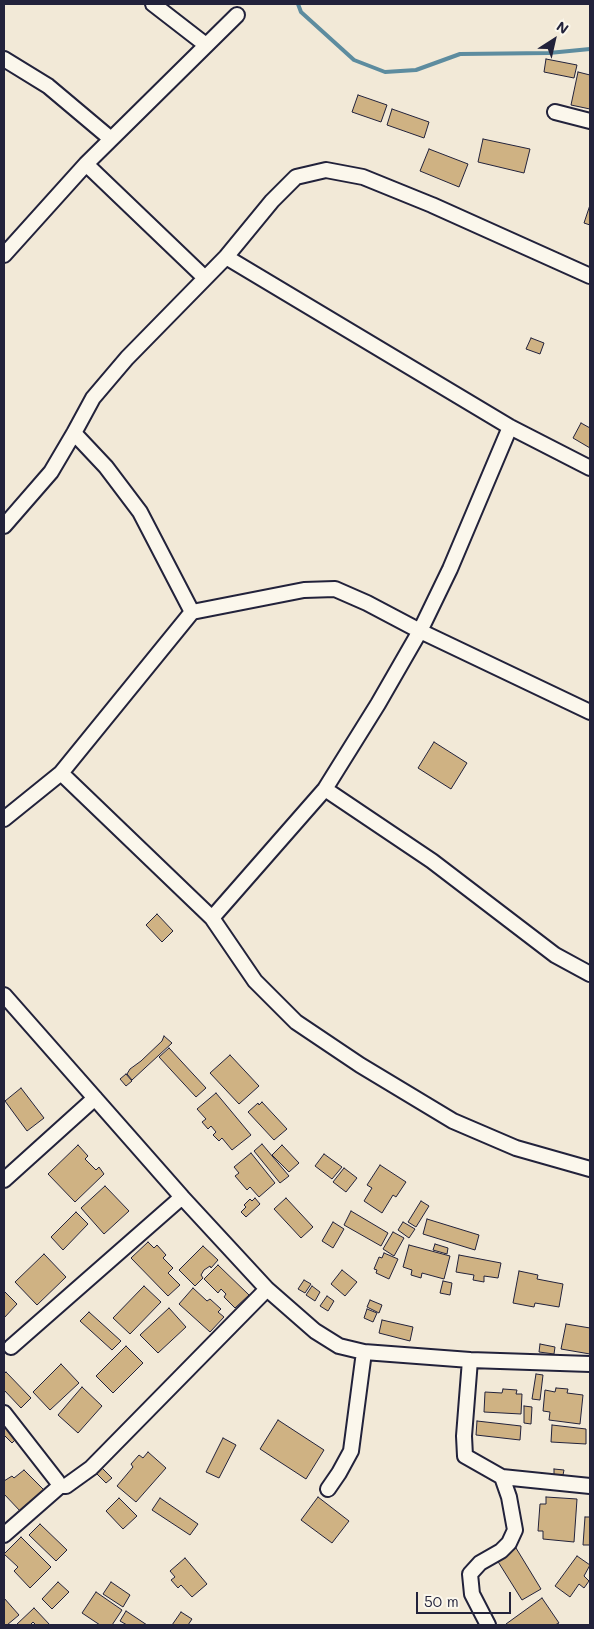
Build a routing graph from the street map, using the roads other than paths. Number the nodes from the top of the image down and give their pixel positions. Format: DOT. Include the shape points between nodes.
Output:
graph roads {
  1 [pos="153,4"];
  2 [pos="236,15"];
  3 [pos="206,45"];
  4 [pos="4,59"];
  5 [pos="555,112"];
  6 [pos="590,121"];
  7 [pos="111,139"];
  8 [pos="86,164"];
  9 [pos="4,255"];
  10 [pos="226,257"];
  11 [pos="590,276"];
  12 [pos="205,278"];
  13 [pos="510,426"];
  14 [pos="74,433"];
  15 [pos="590,468"];
  16 [pos="4,526"];
  17 [pos="192,612"];
  18 [pos="420,631"];
  19 [pos="590,712"];
  20 [pos="61,773"];
  21 [pos="325,789"];
  22 [pos="4,819"];
  23 [pos="212,918"];
  24 [pos="590,974"];
  25 [pos="4,995"];
  26 [pos="95,1098"];
  27 [pos="590,1169"];
  28 [pos="4,1180"];
  29 [pos="182,1197"];
  30 [pos="267,1289"];
  31 [pos="11,1347"];
  32 [pos="364,1352"];
  33 [pos="470,1360"];
  34 [pos="590,1364"];
  35 [pos="4,1413"];
  36 [pos="502,1476"];
  37 [pos="60,1486"];
  38 [pos="590,1486"];
  39 [pos="328,1488"];
  40 [pos="4,1535"];
  41 [pos="488,1625"];
  1 -- 3 [label="street"];
  2 -- 3 [label="street"];
  3 -- 7 [label="street"];
  4 -- 7 [label="street" via="48,86"];
  5 -- 6 [label="street"];
  7 -- 8 [label="street"];
  8 -- 9 [label="street"];
  8 -- 12 [label="street"];
  10 -- 11 [label="street" via="296,177 326,170 362,177 432,205"];
  10 -- 12 [label="street"];
  10 -- 13 [label="street"];
  12 -- 14 [label="street" via="126,358 93,398"];
  13 -- 15 [label="street"];
  13 -- 18 [label="street" via="450,569"];
  14 -- 16 [label="street" via="51,472"];
  14 -- 17 [label="street" via="106,467 140,512"];
  17 -- 18 [label="street" via="304,590 335,589"];
  17 -- 20 [label="street"];
  18 -- 19 [label="street"];
  18 -- 21 [label="street"];
  20 -- 22 [label="street"];
  20 -- 23 [label="street"];
  21 -- 23 [label="street"];
  21 -- 24 [label="street" via="432,861 556,956"];
  23 -- 27 [label="street" via="255,981 296,1022 352,1060 453,1121 516,1148"];
  25 -- 26 [label="street"];
  26 -- 28 [label="street"];
  26 -- 29 [label="street"];
  29 -- 30 [label="street"];
  29 -- 31 [label="street"];
  30 -- 32 [label="street" via="315,1331 339,1346"];
  30 -- 37 [label="street" via="91,1468 66,1486"];
  32 -- 33 [label="street"];
  32 -- 39 [label="street" via="351,1451"];
  33 -- 34 [label="street"];
  33 -- 36 [label="street" via="465,1456"];
  35 -- 37 [label="street"];
  36 -- 38 [label="street"];
  36 -- 41 [label="street" via="515,1530 501,1551 480,1563 470,1574 472,1594"];
  37 -- 40 [label="street"];
}
